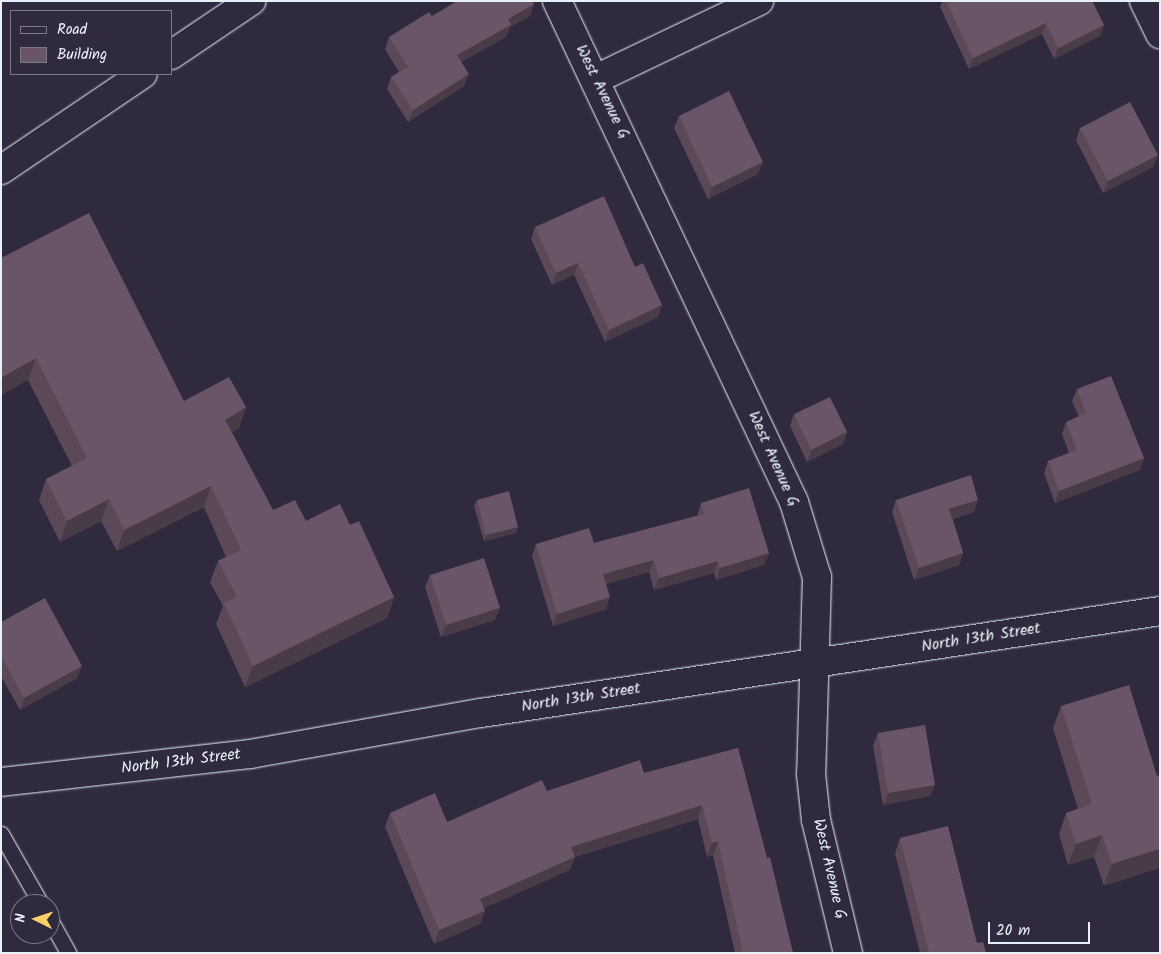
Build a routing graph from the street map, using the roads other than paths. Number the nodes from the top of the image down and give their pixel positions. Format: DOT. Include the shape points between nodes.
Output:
graph roads {
  1 [pos="251,1"];
  2 [pos="557,1"];
  3 [pos="759,1"];
  4 [pos="1144,1"];
  5 [pos="1160,34"];
  6 [pos="172,54"];
  7 [pos="142,75"];
  8 [pos="596,78"];
  9 [pos="1,170"];
  10 [pos="1160,611"];
  11 [pos="815,663"];
  12 [pos="1,782"];
  13 [pos="1,834"];
  14 [pos="35,894"];
  15 [pos="60,938"];
  16 [pos="68,953"];
  17 [pos="848,953"];
  1 -- 6 [label="street"];
  2 -- 8 [label="street, West Avenue G"];
  3 -- 8 [label="street"];
  4 -- 5 [label="street"];
  7 -- 9 [label="street"];
  8 -- 11 [label="street, West Avenue G" via="794,502 817,577"];
  10 -- 11 [label="street, North 13th Street"];
  11 -- 12 [label="street, North 13th Street" via="481,714 250,754"];
  11 -- 17 [label="street, West Avenue G" via="811,774 815,811"];
  13 -- 14 [label="lane"];
  15 -- 16 [label="lane"];
}
